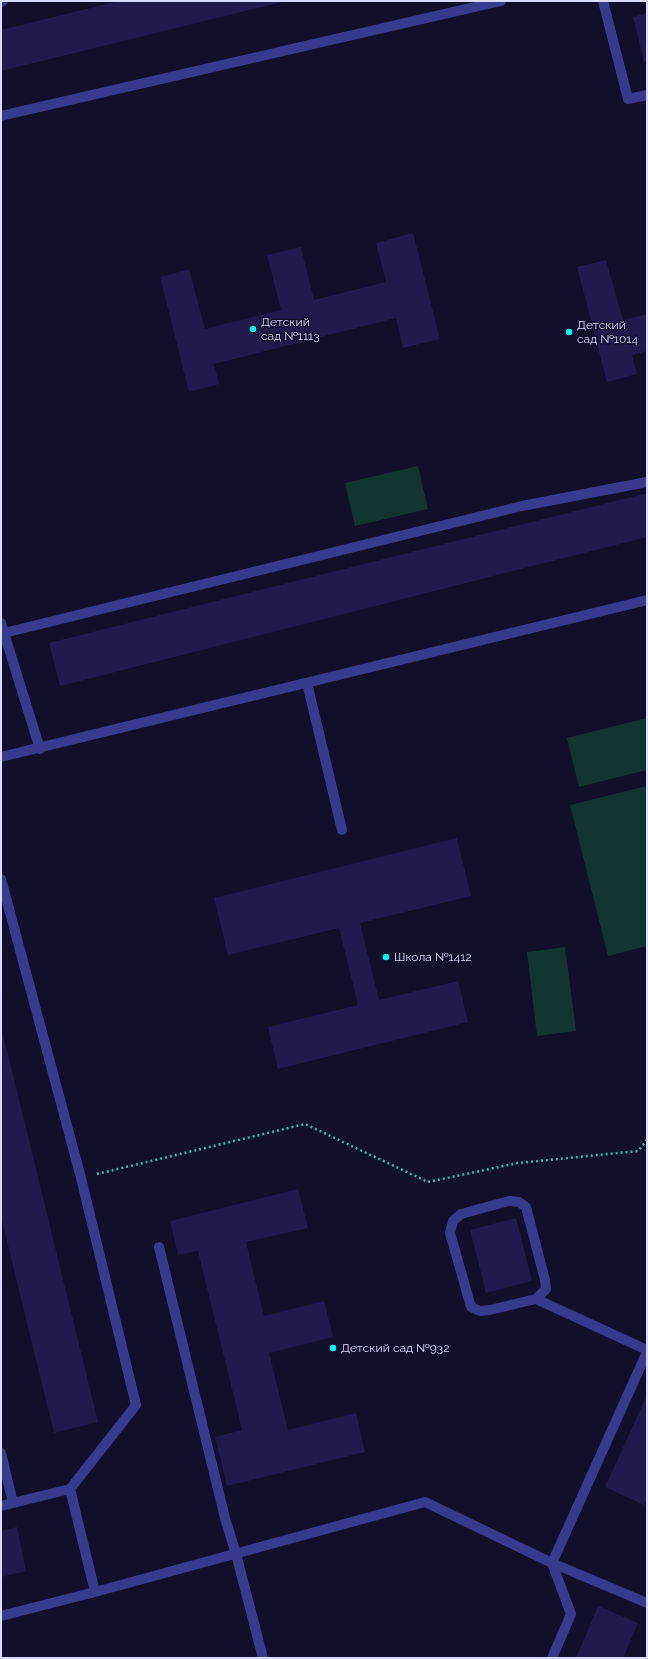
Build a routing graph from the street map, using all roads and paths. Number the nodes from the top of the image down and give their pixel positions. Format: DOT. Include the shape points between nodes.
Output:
graph roads {
  1 [pos="501,1"];
  2 [pos="603,1"];
  3 [pos="647,95"];
  4 [pos="1,116"];
  5 [pos="647,482"];
  6 [pos="647,600"];
  7 [pos="3,628"];
  8 [pos="306,683"];
  9 [pos="40,749"];
  10 [pos="1,758"];
  11 [pos="342,830"];
  12 [pos="1,879"];
  13 [pos="647,1140"];
  14 [pos="81,1178"];
  15 [pos="159,1247"];
  16 [pos="536,1299"];
  17 [pos="647,1351"];
  18 [pos="1,1453"];
  19 [pos="70,1489"];
  20 [pos="13,1503"];
  21 [pos="1,1506"];
  22 [pos="236,1554"];
  23 [pos="552,1563"];
  24 [pos="95,1592"];
  25 [pos="647,1603"];
  26 [pos="1,1616"];
  27 [pos="263,1658"];
  28 [pos="552,1658"];
  1 -- 4 [label="lane"];
  2 -- 3 [label="lane" via="628,99"];
  5 -- 7 [label="lane" via="522,506"];
  6 -- 8 [label="lane"];
  7 -- 9 [label="lane"];
  8 -- 9 [label="lane"];
  8 -- 11 [label="lane"];
  9 -- 10 [label="lane"];
  12 -- 14 [label="lane"];
  13 -- 14 [label="path" via="638,1151 518,1163 428,1182 305,1124"];
  14 -- 19 [label="lane" via="136,1405"];
  15 -- 22 [label="lane"];
  16 -- 16 [label="lane" via="490,1310 480,1311 471,1307 450,1232 453,1221 461,1214 508,1201 519,1202 526,1207 546,1289"];
  16 -- 17 [label="lane"];
  17 -- 23 [label="lane"];
  18 -- 20 [label="lane"];
  19 -- 20 [label="lane"];
  19 -- 24 [label="lane"];
  20 -- 21 [label="lane"];
  22 -- 23 [label="lane" via="425,1502"];
  22 -- 24 [label="lane"];
  22 -- 27 [label="lane"];
  23 -- 25 [label="lane"];
  23 -- 28 [label="lane" via="571,1614"];
  24 -- 26 [label="lane"];
}
